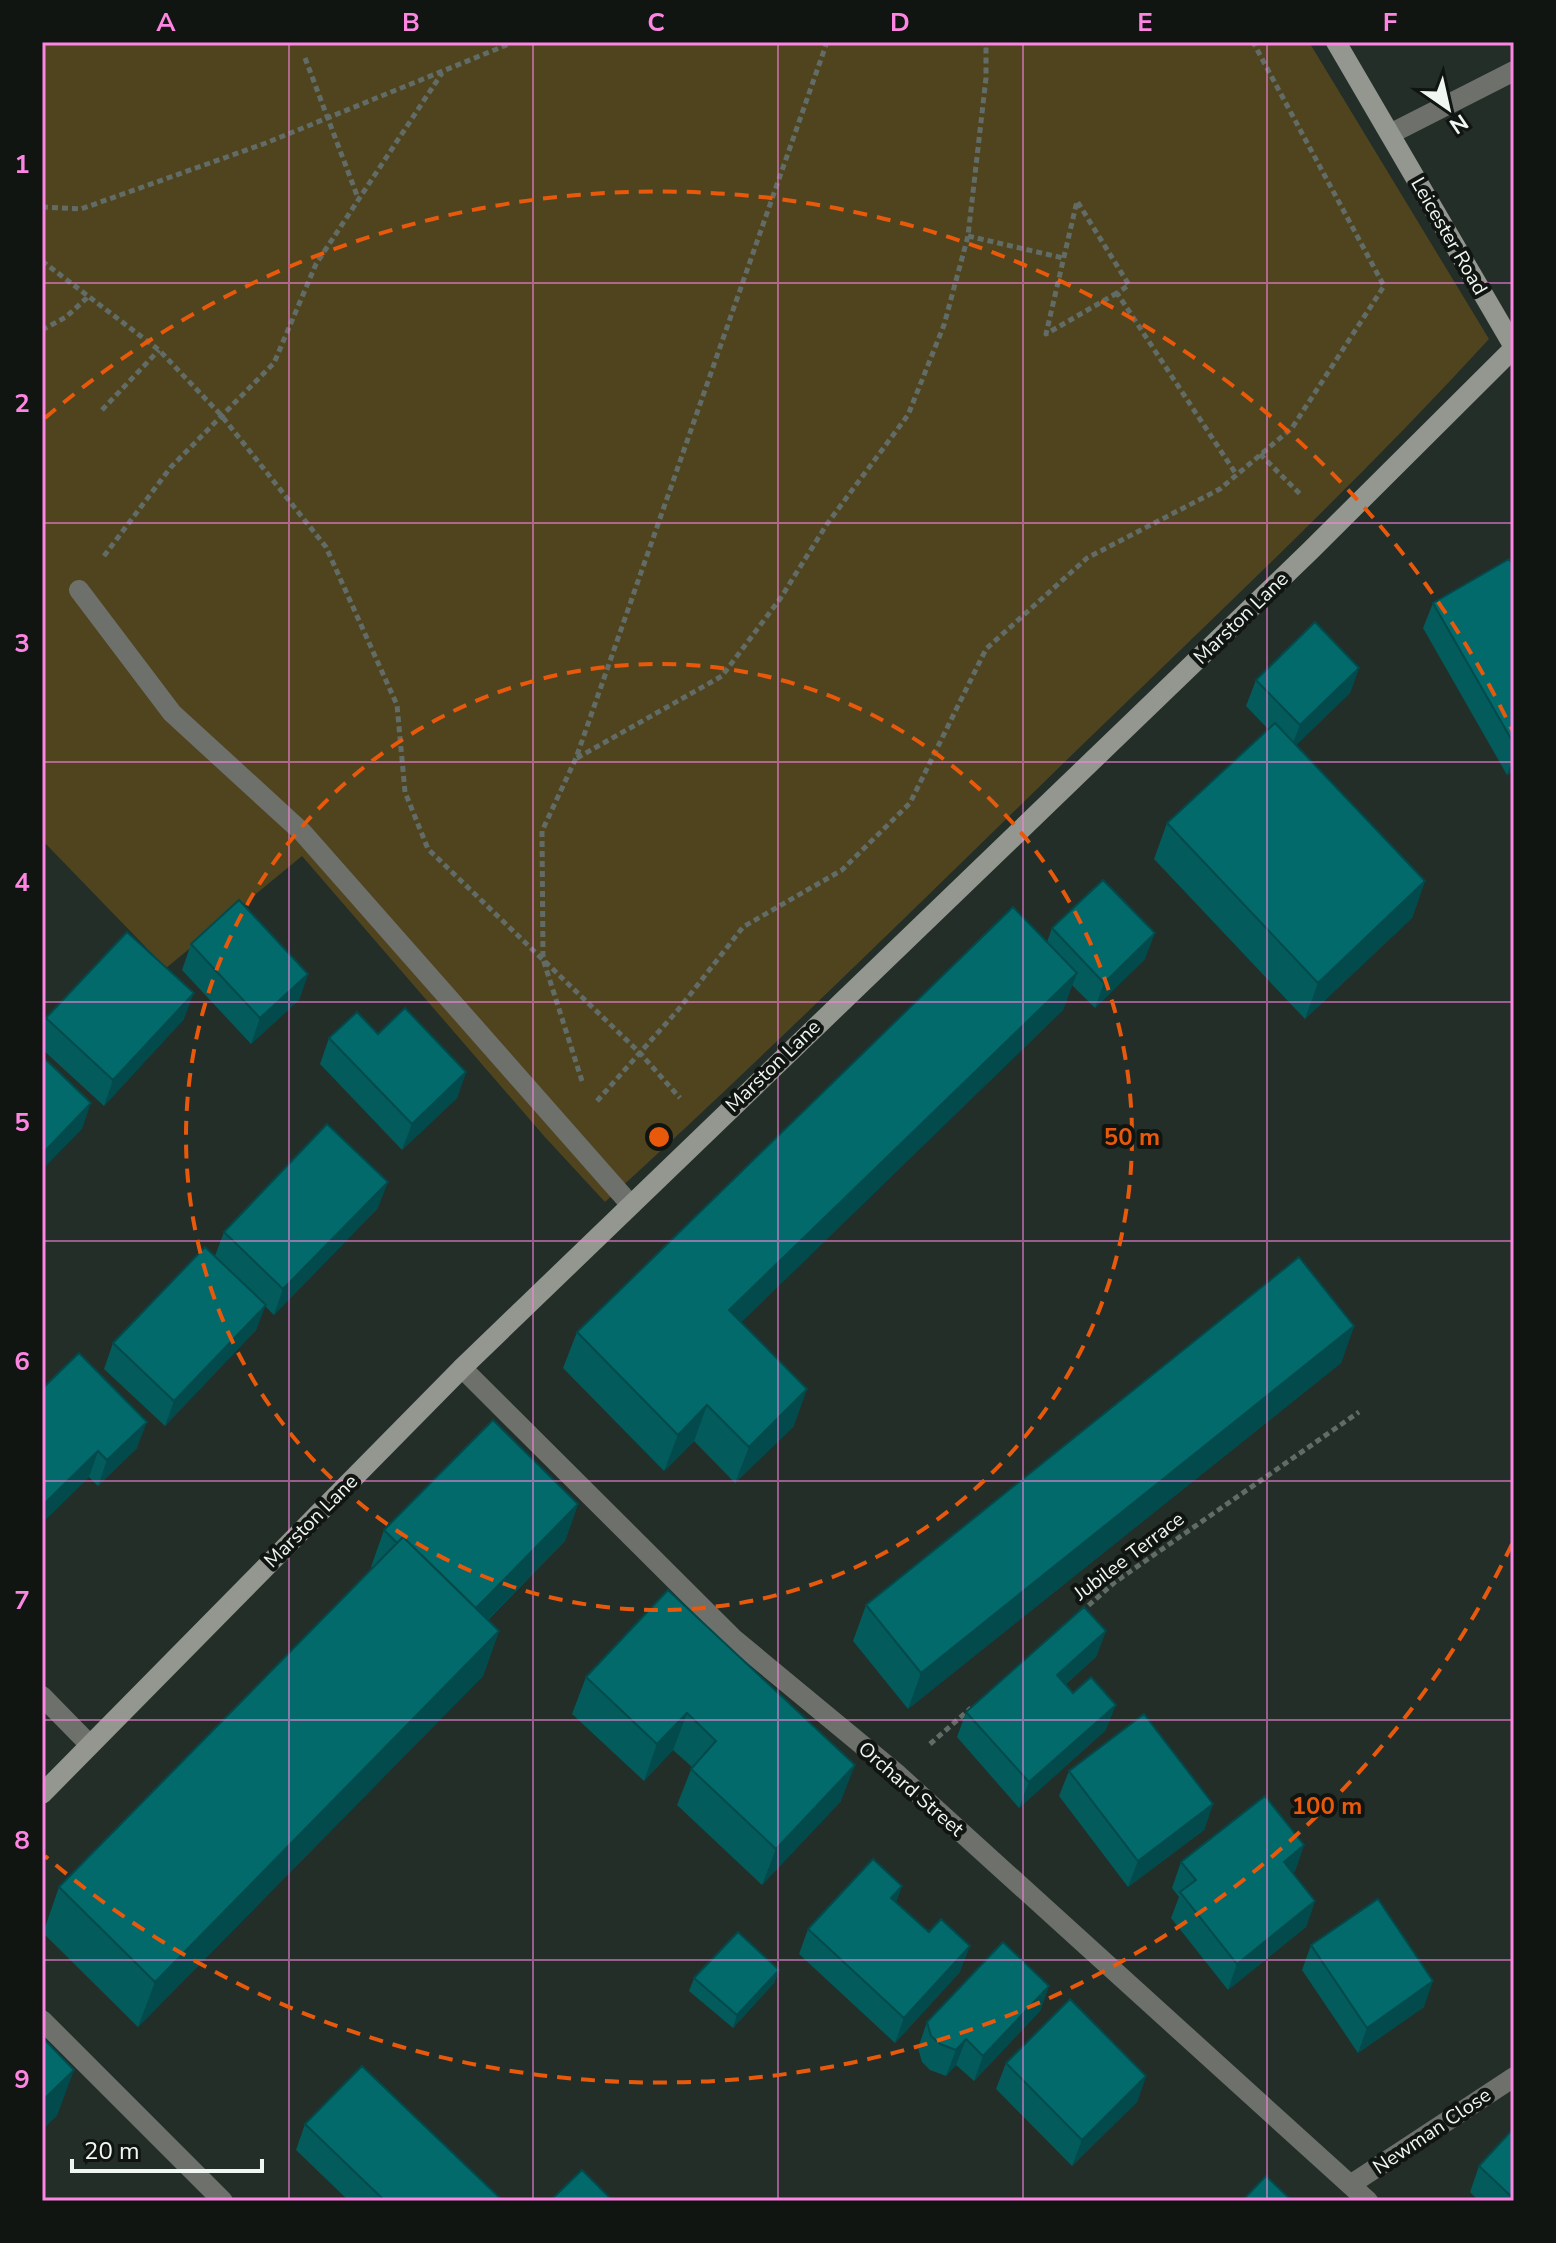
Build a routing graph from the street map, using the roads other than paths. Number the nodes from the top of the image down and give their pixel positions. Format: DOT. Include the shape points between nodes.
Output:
graph roads {
  1 [pos="1336,42"];
  2 [pos="1514,71"];
  3 [pos="1390,134"];
  4 [pos="1514,347"];
  5 [pos="79,590"];
  6 [pos="630,1204"];
  7 [pos="462,1368"];
  8 [pos="42,1696"];
  9 [pos="90,1745"];
  10 [pos="42,1794"];
  11 [pos="42,2020"];
  12 [pos="1514,2077"];
  13 [pos="1350,2185"];
  14 [pos="223,2201"];
  15 [pos="1368,2201"];
  1 -- 3 [label="street, Leicester Road"];
  2 -- 3 [label="street"];
  3 -- 4 [label="street, Leicester Road"];
  4 -- 6 [label="street, Marston Lane"];
  5 -- 6 [label="street" via="172,713 303,833"];
  6 -- 7 [label="street, Marston Lane"];
  7 -- 9 [label="street, Marston Lane"];
  7 -- 13 [label="street, Orchard Street" via="734,1639 896,1773"];
  8 -- 9 [label="street"];
  9 -- 10 [label="street, Marston Lane"];
  11 -- 14 [label="street"];
  12 -- 13 [label="street, Newman Close"];
  13 -- 15 [label="street, Orchard Street"];
}
